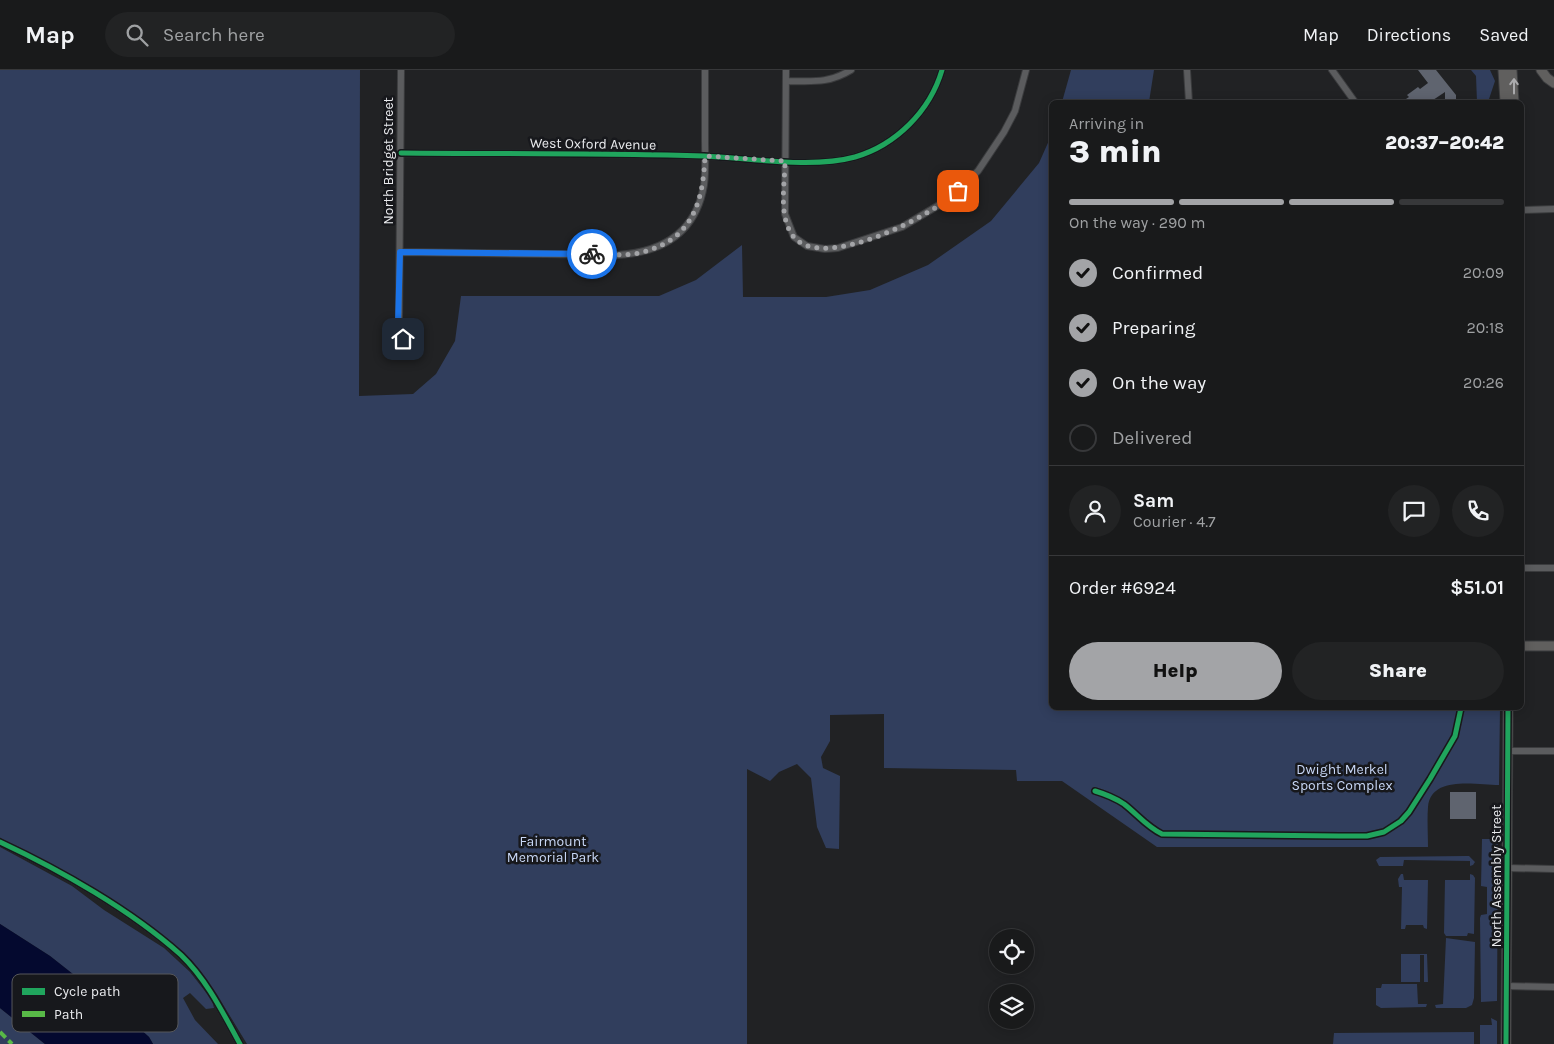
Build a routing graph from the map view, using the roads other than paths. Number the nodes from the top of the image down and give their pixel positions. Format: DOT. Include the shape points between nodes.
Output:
graph roads {
  1 [pos="401,70"];
  2 [pos="705,70"];
  3 [pos="786,70"];
  4 [pos="851,70"];
  5 [pos="942,70"];
  6 [pos="1026,70"];
  7 [pos="1187,70"];
  8 [pos="1332,70"];
  9 [pos="1512,70"];
  10 [pos="1541,70"];
  11 [pos="1504,73"];
  12 [pos="786,82"];
  13 [pos="1554,83"];
  14 [pos="1189,100"];
  15 [pos="1352,100"];
  16 [pos="1506,100"];
  17 [pos="1514,100"];
  18 [pos="401,153"];
  19 [pos="705,156"];
  20 [pos="785,161"];
  21 [pos="1554,209"];
  22 [pos="1524,210"];
  23 [pos="400,252"];
  24 [pos="403,339"];
  25 [pos="1524,568"];
  26 [pos="1554,568"];
  27 [pos="1524,646"];
  28 [pos="1554,646"];
  29 [pos="1460,710"];
  30 [pos="1508,710"];
  31 [pos="1508,751"];
  32 [pos="1554,751"];
  33 [pos="1095,791"];
  34 [pos="0,842"];
  35 [pos="1508,868"];
  36 [pos="1554,869"];
  37 [pos="1506,986"];
  38 [pos="1554,986"];
  39 [pos="240,1044"];
  40 [pos="1506,1044"];
  1 -- 18 [label="street, North Bridget Street"];
  2 -- 19 [label="street"];
  3 -- 12 [label="street"];
  4 -- 12 [label="street" via="837,79"];
  5 -- 20 [label="street, West Oxford Avenue" via="921,113 900,134 878,148 830,162"];
  6 -- 20 [label="street" via="1015,111 978,171 949,199 902,227 838,248 807,246 794,237 784,214"];
  7 -- 14 [label="street"];
  8 -- 15 [label="street"];
  17 -- 9 [label="main road, one-way"];
  10 -- 13 [label="main road"];
  11 -- 16 [label="main road"];
  12 -- 20 [label="street"];
  18 -- 19 [label="street, West Oxford Avenue"];
  18 -- 23 [label="street, North Bridget Street"];
  19 -- 20 [label="street, West Oxford Avenue"];
  19 -- 23 [label="street" via="699,204 688,224 674,238 638,254"];
  21 -- 22 [label="street"];
  23 -- 24 [label="street, North Bridget Street" via="398,323"];
  25 -- 26 [label="street"];
  27 -- 28 [label="main road"];
  29 -- 33 [label="street" via="1450,746 1409,812 1392,827 1375,834 1162,834 1120,802"];
  30 -- 31 [label="main road, North Assembly Street"];
  31 -- 32 [label="street"];
  31 -- 35 [label="main road, North Assembly Street"];
  34 -- 39 [label="street" via="84,886 181,956 212,992"];
  35 -- 36 [label="street"];
  35 -- 37 [label="main road, North Assembly Street"];
  37 -- 38 [label="street"];
  37 -- 40 [label="main road, North Assembly Street"];
}
